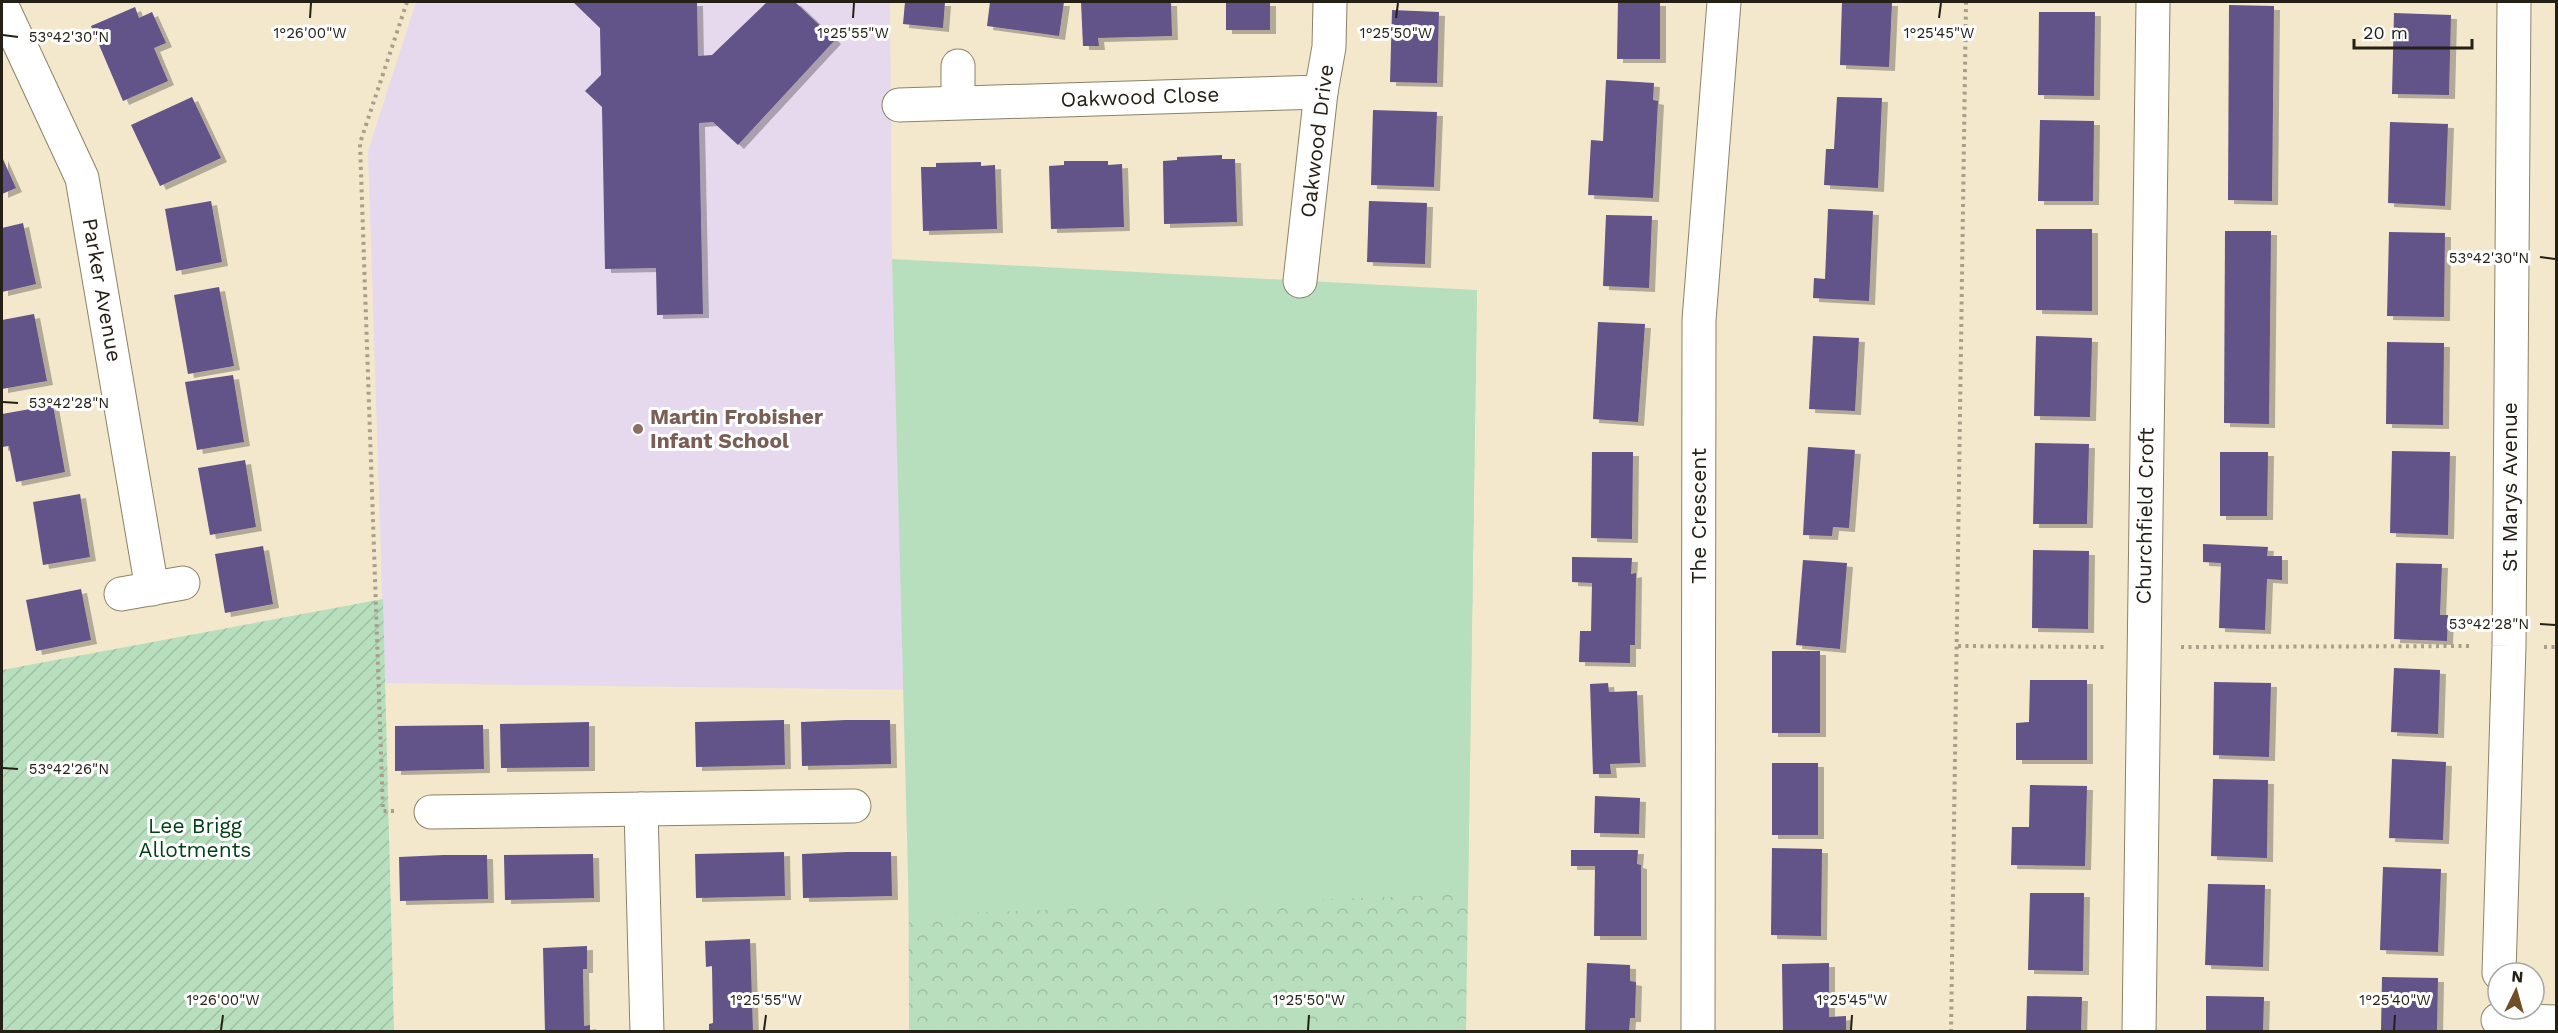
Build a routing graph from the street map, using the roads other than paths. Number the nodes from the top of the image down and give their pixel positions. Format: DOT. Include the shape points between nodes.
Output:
graph roads {
  1 [pos="1330,2"];
  2 [pos="1724,2"];
  3 [pos="2153,2"];
  4 [pos="2514,2"];
  5 [pos="2,6"];
  6 [pos="958,66"];
  7 [pos="1322,92"];
  8 [pos="958,102"];
  9 [pos="899,105"];
  10 [pos="1300,281"];
  11 [pos="152,589"];
  12 [pos="854,806"];
  13 [pos="641,809"];
  14 [pos="431,812"];
  15 [pos="2499,961"];
  16 [pos="2527,1021"];
  17 [pos="2556,1022"];
  18 [pos="646,1032"];
  19 [pos="1698,1032"];
  20 [pos="2139,1032"];
  1 -- 7 [label="street, Oakwood Drive"];
  2 -- 19 [label="street, The Crescent" via="1699,320"];
  3 -- 20 [label="street, Churchfield Croft"];
  4 -- 15 [label="street, St Marys Avenue" via="2509,646"];
  5 -- 11 [label="street, Parker Avenue" via="82,178"];
  6 -- 8 [label="street"];
  7 -- 8 [label="street, Oakwood Close"];
  7 -- 10 [label="street, Oakwood Drive"];
  8 -- 9 [label="street, Oakwood Close"];
  12 -- 13 [label="street"];
  13 -- 14 [label="street"];
  13 -- 18 [label="street"];
  16 -- 17 [label="street"];
}
